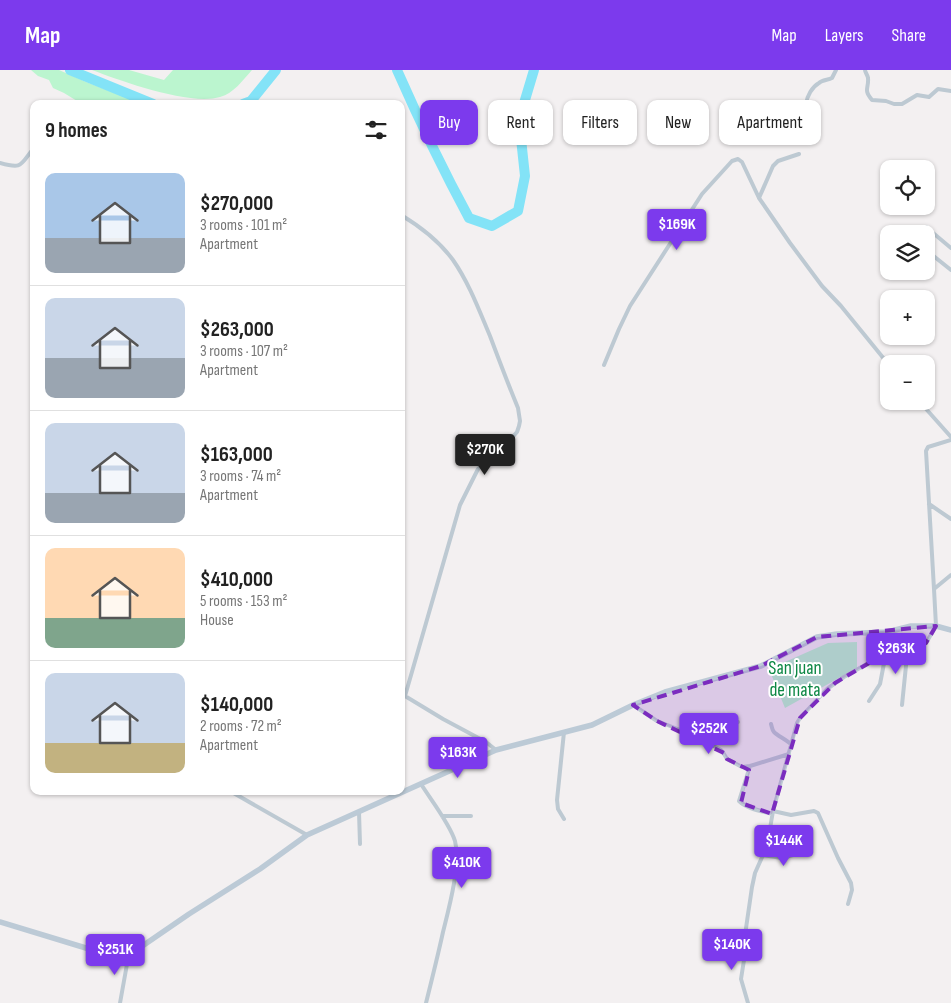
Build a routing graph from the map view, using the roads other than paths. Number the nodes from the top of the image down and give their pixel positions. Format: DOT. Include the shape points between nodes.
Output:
graph roads {
  1 [pos="836,70"];
  2 [pos="865,70"];
  3 [pos="951,91"];
  4 [pos="806,100"];
  5 [pos="30,153"];
  6 [pos="799,154"];
  7 [pos="0,163"];
  8 [pos="759,198"];
  9 [pos="405,217"];
  10 [pos="935,235"];
  11 [pos="951,248"];
  12 [pos="935,257"];
  13 [pos="951,270"];
  14 [pos="881,355"];
  15 [pos="604,365"];
  16 [pos="927,410"];
  17 [pos="951,439"];
  18 [pos="929,504"];
  19 [pos="951,519"];
  20 [pos="951,575"];
  21 [pos="934,589"];
  22 [pos="936,626"];
  23 [pos="951,630"];
  24 [pos="908,646"];
  25 [pos="886,653"];
  26 [pos="405,687"];
  27 [pos="405,695"];
  28 [pos="869,701"];
  29 [pos="633,705"];
  30 [pos="902,706"];
  31 [pos="738,722"];
  32 [pos="771,724"];
  33 [pos="564,732"];
  34 [pos="692,735"];
  35 [pos="792,744"];
  36 [pos="496,750"];
  37 [pos="789,754"];
  38 [pos="750,766"];
  39 [pos="421,784"];
  40 [pos="405,791"];
  41 [pos="237,795"];
  42 [pos="397,795"];
  43 [pos="360,812"];
  44 [pos="773,813"];
  45 [pos="442,816"];
  46 [pos="471,816"];
  47 [pos="564,819"];
  48 [pos="307,835"];
  49 [pos="360,844"];
  50 [pos="804,852"];
  51 [pos="762,855"];
  52 [pos="848,904"];
  53 [pos="0,922"];
  54 [pos="129,953"];
  55 [pos="120,1003"];
  56 [pos="426,1003"];
  57 [pos="748,1003"];
  1 -- 4 [label="street" via="832,78 820,82"];
  2 -- 3 [label="street" via="866,88 872,100 902,104 917,95 929,97 938,89"];
  5 -- 7 [label="street" via="18,166"];
  6 -- 8 [label="street" via="773,166"];
  8 -- 14 [label="street" via="822,286"];
  8 -- 15 [label="street" via="744,166 738,160 732,161 702,194 630,306"];
  9 -- 26 [label="street" via="442,247 461,274 476,302 518,408 520,422 509,441 494,450 478,469 460,505"];
  10 -- 11 [label="street"];
  12 -- 13 [label="street"];
  16 -- 17 [label="street"];
  17 -- 18 [label="street" via="928,447 926,451"];
  18 -- 19 [label="street"];
  18 -- 21 [label="street"];
  20 -- 21 [label="street"];
  21 -- 22 [label="street"];
  22 -- 23 [label="street"];
  22 -- 24 [label="street" via="926,643"];
  22 -- 29 [label="street" via="817,637 761,666 665,692"];
  24 -- 25 [label="street"];
  24 -- 30 [label="street"];
  25 -- 28 [label="street" via="880,684"];
  25 -- 35 [label="street" via="827,689 800,718"];
  27 -- 36 [label="street"];
  29 -- 33 [label="street" via="592,725"];
  29 -- 34 [label="street" via="657,721"];
  31 -- 34 [label="street"];
  32 -- 35 [label="street" via="774,733"];
  33 -- 36 [label="street"];
  33 -- 47 [label="street" via="556,800"];
  34 -- 38 [label="street" via="720,750 739,766"];
  35 -- 37 [label="street"];
  36 -- 39 [label="street"];
  37 -- 38 [label="street"];
  37 -- 44 [label="street"];
  38 -- 44 [label="street" via="739,801 748,807"];
  39 -- 40 [label="street"];
  39 -- 45 [label="street"];
  41 -- 48 [label="street"];
  42 -- 43 [label="street"];
  43 -- 48 [label="street"];
  43 -- 49 [label="street"];
  44 -- 51 [label="street"];
  44 -- 52 [label="street" via="818,813 851,883"];
  45 -- 46 [label="street"];
  45 -- 56 [label="street" via="451,830 456,858 451,898"];
  48 -- 54 [label="street"];
  50 -- 51 [label="street" via="782,858"];
  51 -- 57 [label="street" via="753,879 745,935 741,979"];
  53 -- 54 [label="street" via="99,952"];
  54 -- 55 [label="street"];
}
